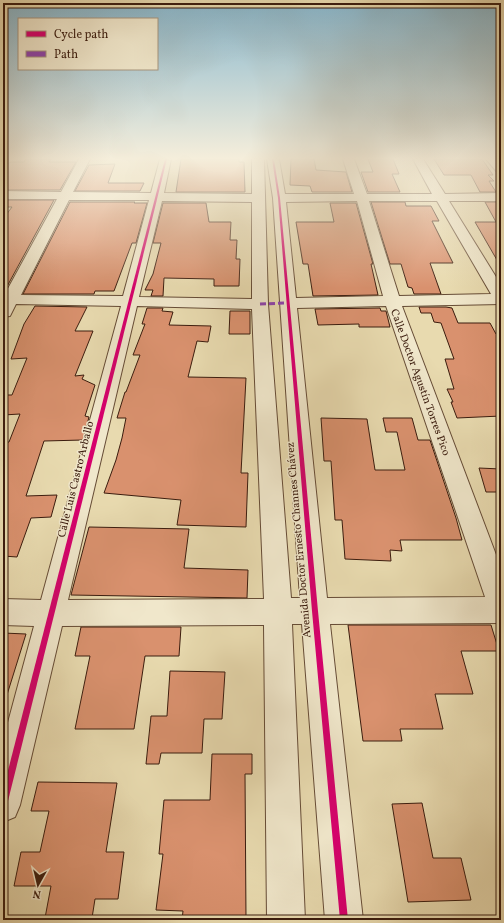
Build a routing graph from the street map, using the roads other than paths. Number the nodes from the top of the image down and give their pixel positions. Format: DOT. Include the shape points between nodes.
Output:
graph roads {
  1 [pos="61,202"];
  2 [pos="156,202"];
  3 [pos="269,202"];
  4 [pos="270,202"];
  5 [pos="363,202"];
  6 [pos="443,202"];
  7 [pos="501,298"];
  8 [pos="7,299"];
  9 [pos="392,300"];
  10 [pos="130,303"];
  11 [pos="287,303"];
  12 [pos="260,304"];
  13 [pos="3,314"];
  14 [pos="501,604"];
  15 [pos="501,610"];
  16 [pos="315,611"];
  17 [pos="3,612"];
  18 [pos="278,612"];
  19 [pos="52,613"];
  20 [pos="3,805"];
  21 [pos="286,920"];
  22 [pos="344,920"];
  1 -- 8 [label="street"];
  2 -- 10 [label="street, Calle Luis Castro Arballo"];
  3 -- 12 [label="street, Avenida Doctor Ernesto Channes Chávez"];
  4 -- 11 [label="street, Avenida Doctor Ernesto Channes Chávez"];
  5 -- 9 [label="street, Calle Doctor Agustín Torres Pico"];
  6 -- 7 [label="street"];
  7 -- 9 [label="street"];
  8 -- 10 [label="street"];
  8 -- 13 [label="street"];
  9 -- 11 [label="street"];
  9 -- 14 [label="street, Calle Doctor Agustín Torres Pico"];
  10 -- 12 [label="street"];
  10 -- 19 [label="street, Calle Luis Castro Arballo"];
  11 -- 16 [label="street, Avenida Doctor Ernesto Channes Chávez"];
  12 -- 18 [label="street, Avenida Doctor Ernesto Channes Chávez"];
  15 -- 16 [label="street"];
  16 -- 18 [label="street"];
  16 -- 22 [label="street, Avenida Doctor Ernesto Channes Chávez"];
  17 -- 19 [label="street"];
  18 -- 19 [label="street"];
  18 -- 21 [label="street, Avenida Doctor Ernesto Channes Chávez"];
  19 -- 20 [label="street, Calle Luis Castro Arballo"];
}
